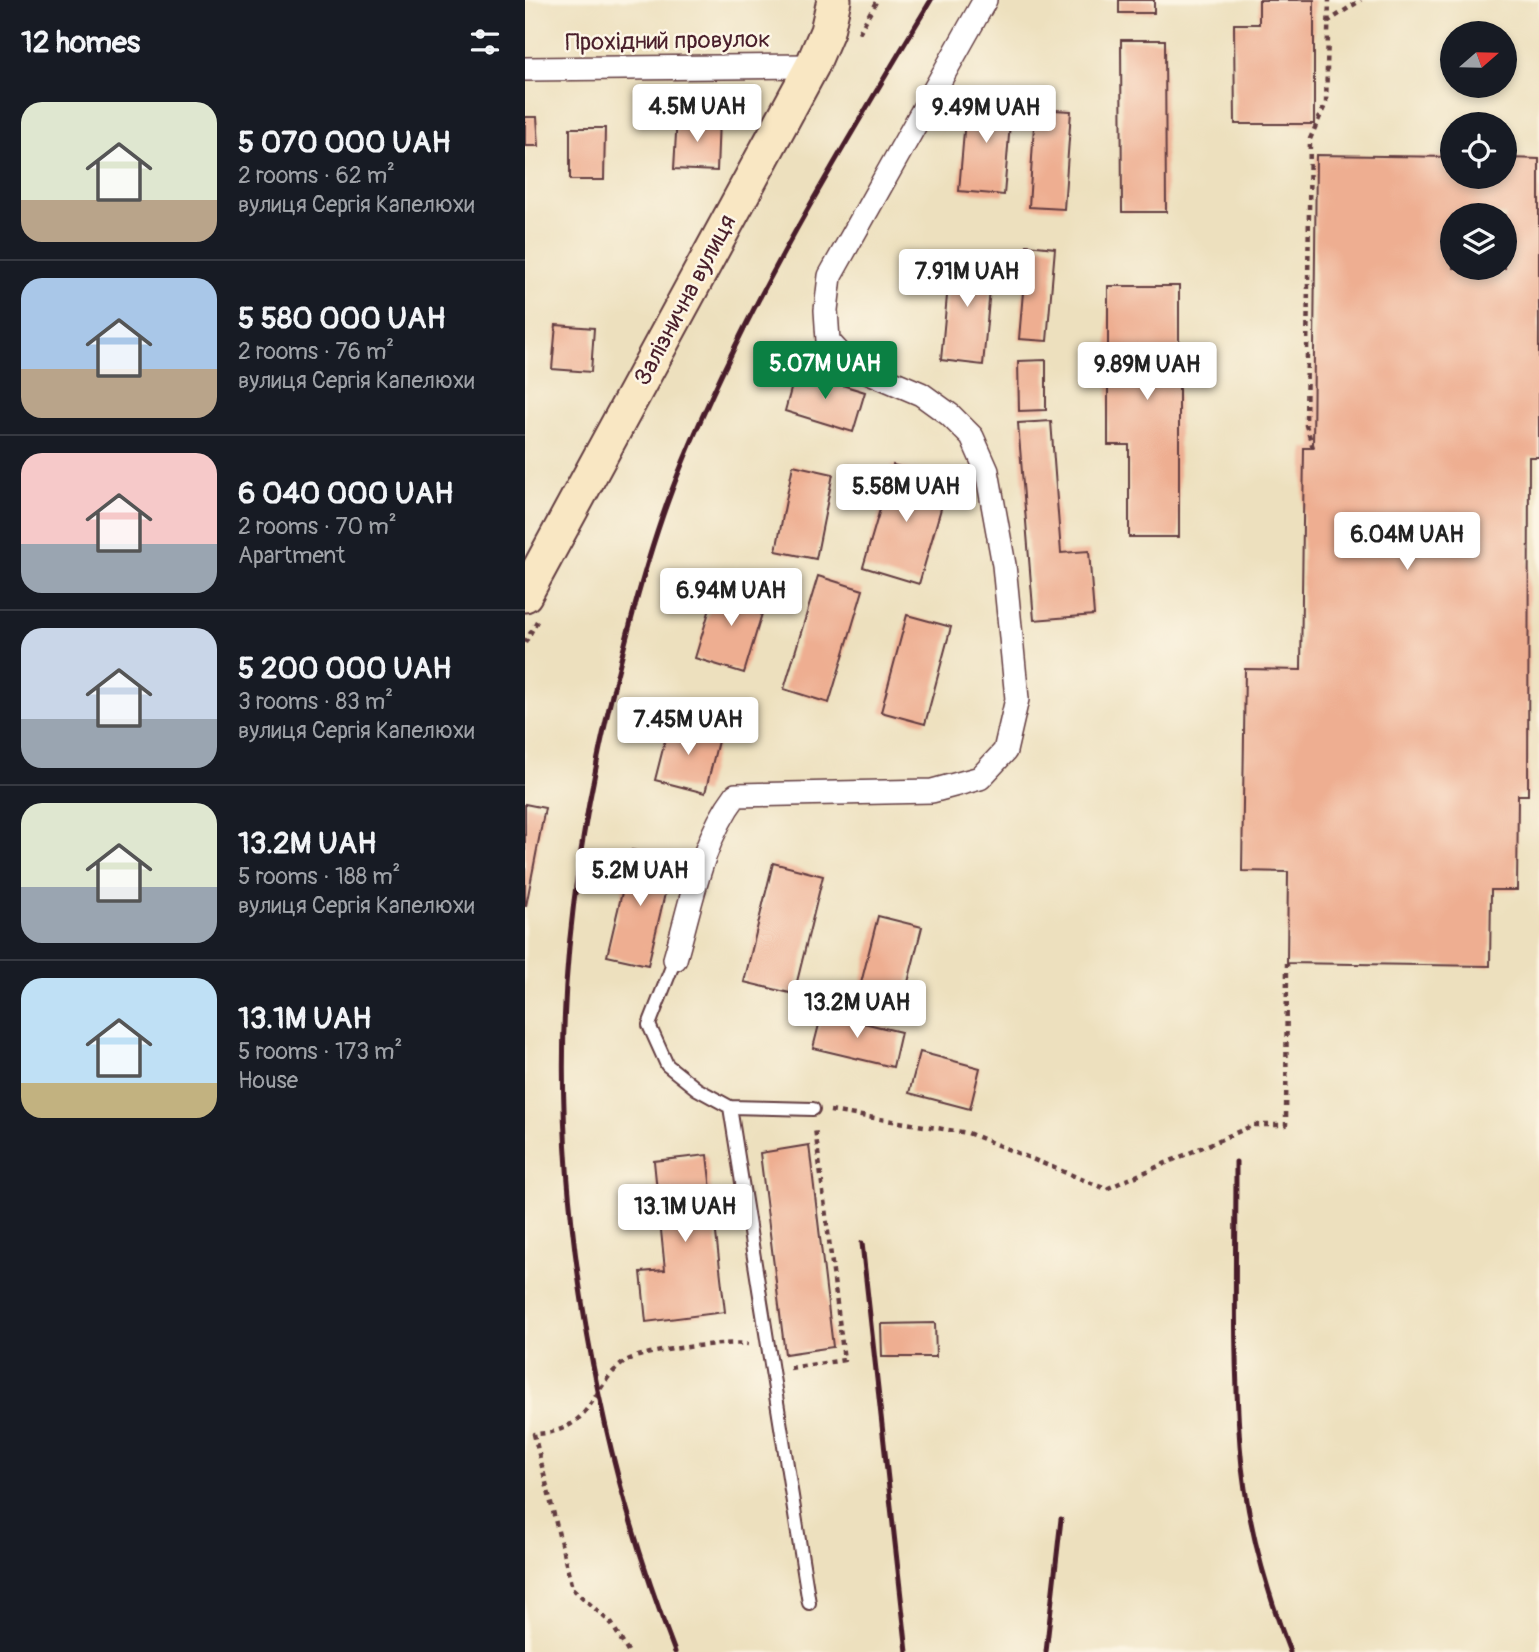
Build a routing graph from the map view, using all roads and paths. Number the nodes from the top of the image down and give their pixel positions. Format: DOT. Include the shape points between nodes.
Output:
graph roads {
  1 [pos="834,0"];
  2 [pos="985,0"];
  3 [pos="1329,0"];
  4 [pos="1361,0"];
  5 [pos="1327,22"];
  6 [pos="812,66"];
  7 [pos="525,69"];
  8 [pos="1313,448"];
  9 [pos="525,595"];
  10 [pos="675,959"];
  11 [pos="1287,963"];
  12 [pos="730,1107"];
  13 [pos="813,1109"];
  14 [pos="534,1434"];
  15 [pos="809,1603"];
  16 [pos="628,1652"];
  1 -- 6 [label="street, Залізнична вулиця"];
  2 -- 10 [label="street" via="829,276 826,310 828,341 848,363 921,394 950,415 972,437 988,471 1004,565 1017,699 1005,751 980,778 932,791 736,796 720,817 709,844"];
  3 -- 5 [label="path"];
  4 -- 5 [label="path"];
  5 -- 8 [label="path" via="1326,103 1310,139 1306,425"];
  6 -- 7 [label="street, Прохідний провулок"];
  6 -- 9 [label="street, Залізнична вулиця"];
  10 -- 12 [label="lane" via="649,1025 667,1065"];
  11 -- 13 [label="path" via="1286,1125 1254,1125 1107,1189 968,1133"];
  12 -- 13 [label="lane"];
  12 -- 15 [label="lane"];
  14 -- 16 [label="path" via="572,1588 612,1624"];
}
